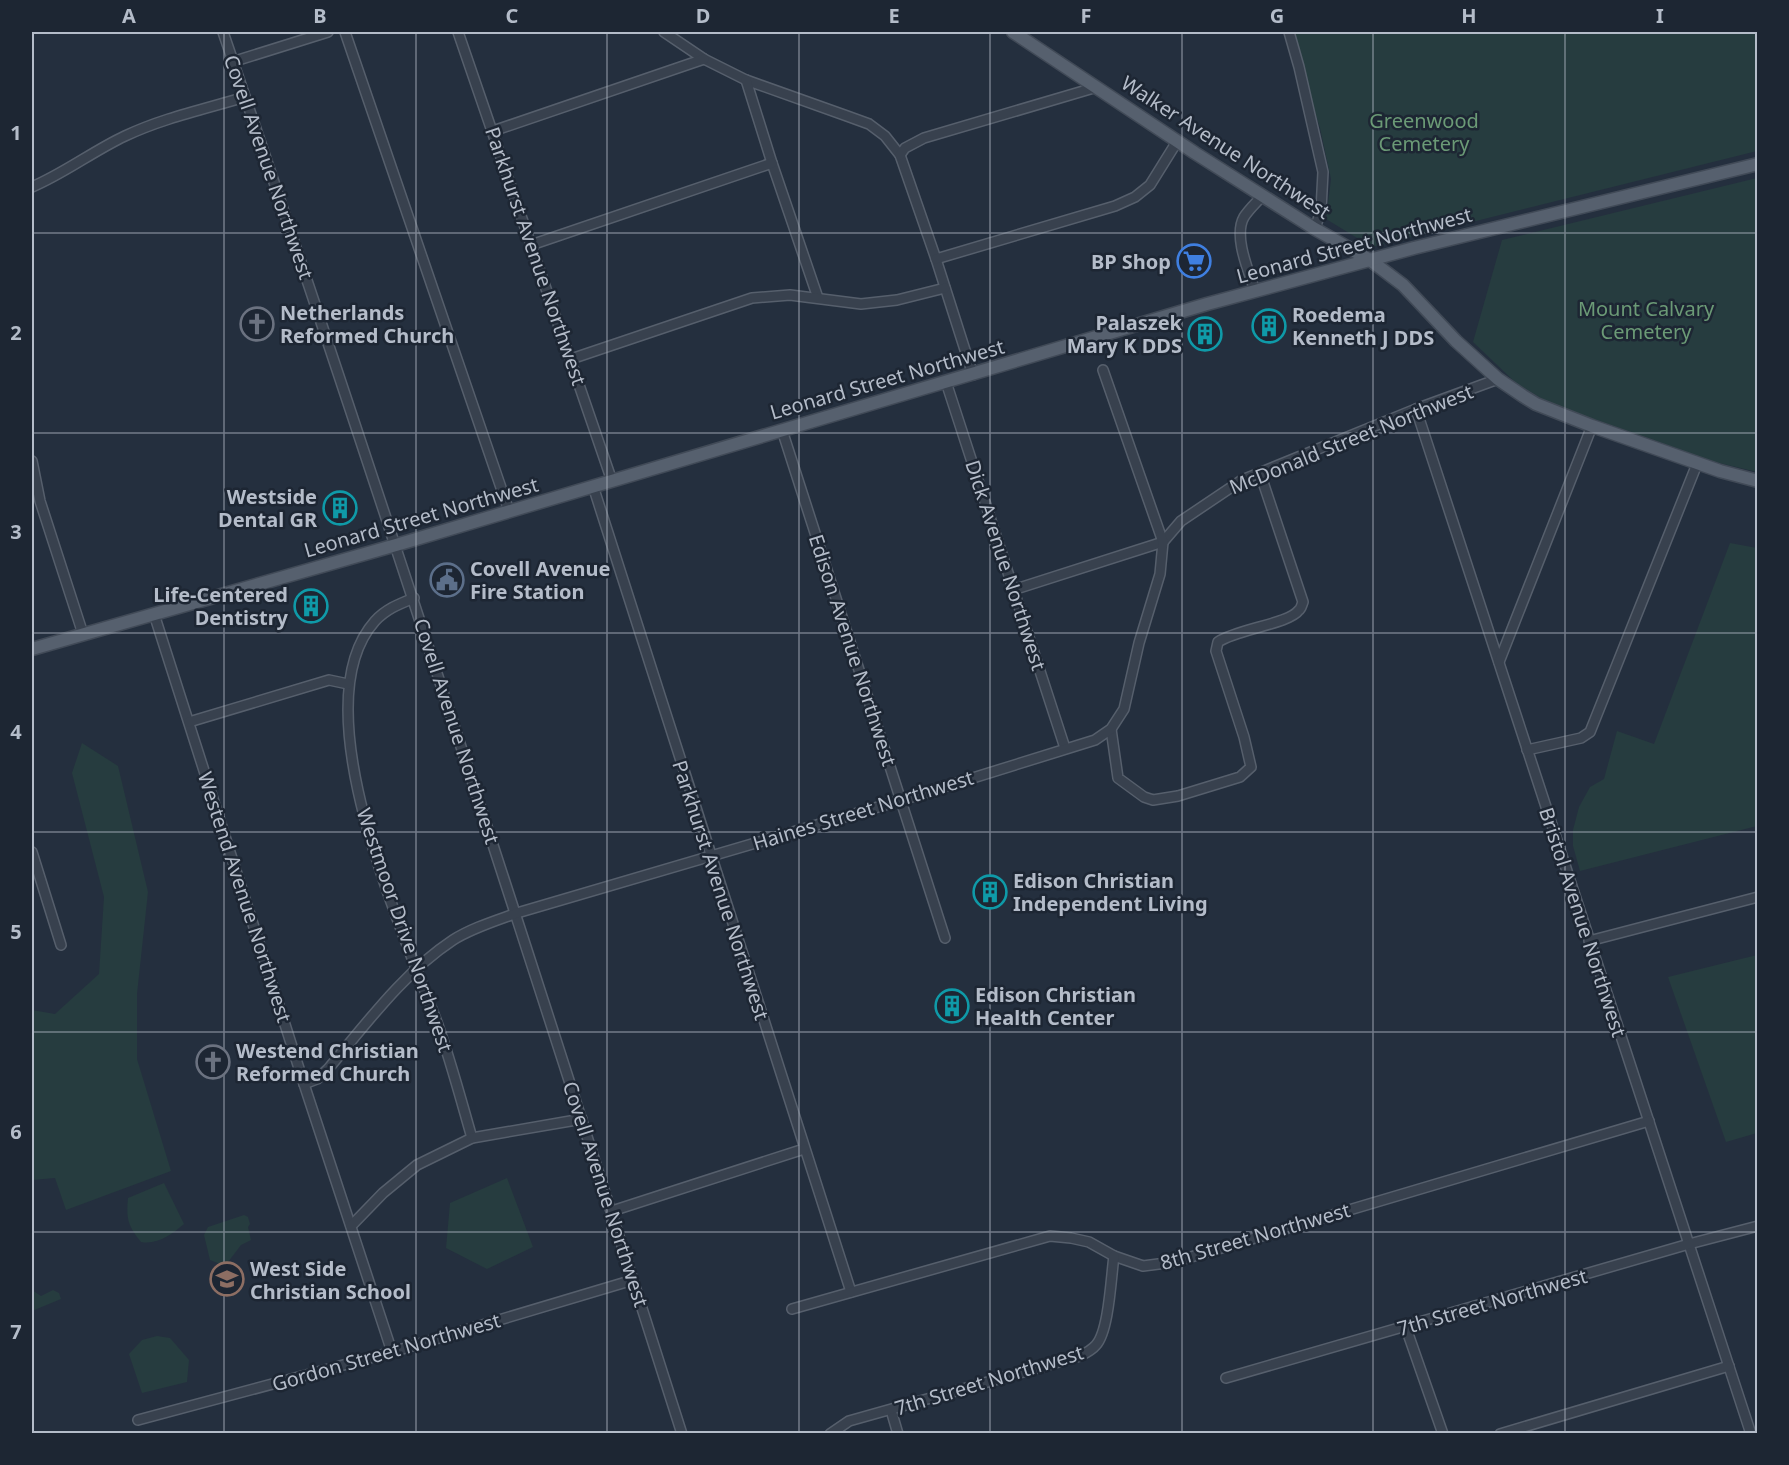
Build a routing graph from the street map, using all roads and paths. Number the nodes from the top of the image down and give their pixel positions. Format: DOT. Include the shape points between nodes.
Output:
graph roads {
  1 [pos="223,32"];
  2 [pos="328,32"];
  3 [pos="345,32"];
  4 [pos="458,32"];
  5 [pos="664,32"];
  6 [pos="1013,32"];
  7 [pos="1289,32"];
  8 [pos="704,59"];
  9 [pos="232,62"];
  10 [pos="746,80"];
  11 [pos="1097,87"];
  12 [pos="245,97"];
  13 [pos="493,131"];
  14 [pos="1178,140"];
  15 [pos="900,155"];
  16 [pos="772,163"];
  17 [pos="1758,164"];
  18 [pos="32,187"];
  19 [pos="1263,195"];
  20 [pos="1315,229"];
  21 [pos="531,245"];
  22 [pos="936,259"];
  23 [pos="1370,260"];
  24 [pos="945,288"];
  25 [pos="1254,291"];
  26 [pos="818,298"];
  27 [pos="571,359"];
  28 [pos="1102,370"];
  29 [pos="973,375"];
  30 [pos="1498,379"];
  31 [pos="946,382"];
  32 [pos="1416,410"];
  33 [pos="1592,426"];
  34 [pos="782,430"];
  35 [pos="32,461"];
  36 [pos="1697,464"];
  37 [pos="1260,473"];
  38 [pos="612,481"];
  39 [pos="1758,481"];
  40 [pos="593,486"];
  41 [pos="508,511"];
  42 [pos="1162,542"];
  43 [pos="396,545"];
  44 [pos="1013,590"];
  45 [pos="414,598"];
  46 [pos="154,614"];
  47 [pos="83,634"];
  48 [pos="32,649"];
  49 [pos="1499,662"];
  50 [pos="348,684"];
  51 [pos="189,722"];
  52 [pos="1111,729"];
  53 [pos="1065,748"];
  54 [pos="1527,750"];
  55 [pos="902,800"];
  56 [pos="32,852"];
  57 [pos="711,855"];
  58 [pos="1758,897"];
  59 [pos="517,913"];
  60 [pos="945,938"];
  61 [pos="1589,941"];
  62 [pos="61,945"];
  63 [pos="417,970"];
  64 [pos="304,1084"];
  65 [pos="582,1119"];
  66 [pos="1649,1121"];
  67 [pos="472,1138"];
  68 [pos="804,1149"];
  69 [pos="612,1211"];
  70 [pos="351,1226"];
  71 [pos="1758,1226"];
  72 [pos="1689,1244"];
  73 [pos="1114,1256"];
  74 [pos="633,1280"];
  75 [pos="851,1292"];
  76 [pos="792,1309"];
  77 [pos="1406,1328"];
  78 [pos="392,1352"];
  79 [pos="1729,1366"];
  80 [pos="1226,1378"];
  81 [pos="891,1410"];
  82 [pos="138,1420"];
  83 [pos="682,1434"];
  84 [pos="830,1434"];
  85 [pos="898,1434"];
  86 [pos="1443,1434"];
  87 [pos="1500,1434"];
  88 [pos="1751,1434"];
  1 -- 9 [label="street, Covell Avenue Northwest"];
  2 -- 9 [label="street"];
  3 -- 41 [label="street"];
  4 -- 13 [label="street, Parkhurst Avenue Northwest"];
  5 -- 8 [label="street"];
  6 -- 11 [label="main road, Walker Avenue Northwest"];
  7 -- 20 [label="street" via="1323,172 1321,210"];
  8 -- 10 [label="street"];
  8 -- 13 [label="street"];
  9 -- 12 [label="street, Covell Avenue Northwest"];
  10 -- 15 [label="street" via="869,124"];
  10 -- 16 [label="street"];
  11 -- 14 [label="main road, Walker Avenue Northwest"];
  11 -- 15 [label="street" via="924,138"];
  12 -- 18 [label="street" via="145,127"];
  12 -- 43 [label="street, Covell Avenue Northwest"];
  13 -- 21 [label="street, Parkhurst Avenue Northwest"];
  14 -- 19 [label="main road, Walker Avenue Northwest"];
  14 -- 22 [label="street" via="1150,185 1135,197"];
  15 -- 22 [label="street"];
  16 -- 21 [label="street"];
  16 -- 26 [label="street"];
  17 -- 23 [label="main road, Leonard Street Northwest"];
  19 -- 20 [label="main road, Walker Avenue Northwest"];
  19 -- 25 [label="street" via="1240,229"];
  20 -- 23 [label="main road, Walker Avenue Northwest"];
  21 -- 27 [label="street, Parkhurst Avenue Northwest"];
  22 -- 24 [label="street"];
  23 -- 25 [label="main road, Leonard Street Northwest"];
  23 -- 30 [label="main road, Walker Avenue Northwest" via="1404,285 1451,337"];
  24 -- 26 [label="street" via="861,304"];
  24 -- 29 [label="street"];
  25 -- 29 [label="main road, Leonard Street Northwest"];
  26 -- 27 [label="street" via="752,298"];
  27 -- 38 [label="street, Parkhurst Avenue Northwest"];
  28 -- 42 [label="street"];
  29 -- 31 [label="main road, Leonard Street Northwest"];
  30 -- 32 [label="street, McDonald Street Northwest"];
  30 -- 33 [label="main road, Walker Avenue Northwest" via="1536,404"];
  31 -- 34 [label="main road, Leonard Street Northwest"];
  31 -- 44 [label="street, Dick Avenue Northwest"];
  32 -- 37 [label="street, McDonald Street Northwest"];
  32 -- 49 [label="street, Bristol Avenue Northwest"];
  33 -- 36 [label="main road, Walker Avenue Northwest"];
  33 -- 49 [label="street"];
  34 -- 38 [label="main road, Leonard Street Northwest"];
  34 -- 55 [label="street, Edison Avenue Northwest"];
  35 -- 47 [label="street" via="40,501"];
  36 -- 39 [label="main road, Walker Avenue Northwest"];
  36 -- 54 [label="street" via="1590,732 1581,738"];
  37 -- 42 [label="street, McDonald Street Northwest" via="1198,509"];
  37 -- 52 [label="street" via="1303,602 1293,615 1242,630 1218,642 1216,651 1251,767 1240,777 1153,800 1118,778"];
  38 -- 40 [label="main road, Leonard Street Northwest"];
  40 -- 41 [label="main road, Leonard Street Northwest"];
  40 -- 57 [label="street, Parkhurst Avenue Northwest"];
  41 -- 43 [label="main road, Leonard Street Northwest"];
  42 -- 44 [label="street, McDonald Street Northwest"];
  42 -- 52 [label="street" via="1160,574 1124,709"];
  43 -- 45 [label="street, Covell Avenue Northwest"];
  43 -- 46 [label="main road, Leonard Street Northwest"];
  44 -- 53 [label="street, Dick Avenue Northwest"];
  45 -- 50 [label="street, Westmoor Drive Northwest" via="393,606 374,622 358,647"];
  45 -- 59 [label="street, Covell Avenue Northwest"];
  46 -- 47 [label="main road, Leonard Street Northwest"];
  46 -- 51 [label="street, Westend Avenue Northwest"];
  47 -- 48 [label="main road, Leonard Street Northwest"];
  49 -- 54 [label="street, Bristol Avenue Northwest"];
  50 -- 51 [label="street" via="329,680"];
  50 -- 63 [label="street, Westmoor Drive Northwest" via="352,753 369,837"];
  51 -- 64 [label="street, Westend Avenue Northwest"];
  52 -- 53 [label="street, Haines Street Northwest" via="1095,740"];
  53 -- 55 [label="street, Haines Street Northwest"];
  54 -- 61 [label="street, Bristol Avenue Northwest"];
  55 -- 57 [label="street, Haines Street Northwest"];
  55 -- 60 [label="street, Edison Avenue Northwest"];
  56 -- 62 [label="street"];
  57 -- 59 [label="street, Haines Street Northwest"];
  57 -- 68 [label="street, Parkhurst Avenue Northwest"];
  58 -- 61 [label="street"];
  59 -- 63 [label="street, Haines Street Northwest" via="453,940"];
  59 -- 65 [label="street, Covell Avenue Northwest"];
  61 -- 66 [label="street, Bristol Avenue Northwest"];
  63 -- 64 [label="street, Haines Street Northwest" via="328,1069"];
  63 -- 67 [label="street, Westmoor Drive Northwest"];
  64 -- 70 [label="street, Westend Avenue Northwest"];
  65 -- 67 [label="street"];
  65 -- 69 [label="street, Covell Avenue Northwest"];
  66 -- 72 [label="street, Bristol Avenue Northwest"];
  66 -- 73 [label="street, 8th Street Northwest" via="1174,1262 1143,1266"];
  67 -- 70 [label="street" via="417,1165"];
  68 -- 69 [label="street"];
  68 -- 75 [label="street, Parkhurst Avenue Northwest"];
  69 -- 74 [label="street, Covell Avenue Northwest"];
  70 -- 78 [label="street, Westend Avenue Northwest"];
  71 -- 72 [label="street, 7th Street Northwest"];
  72 -- 77 [label="street, 7th Street Northwest"];
  72 -- 79 [label="street, Bristol Avenue Northwest"];
  73 -- 75 [label="street, 8th Street Northwest" via="1089,1242 1050,1236"];
  73 -- 81 [label="street, 7th Street Northwest" via="1104,1333 1090,1351"];
  74 -- 78 [label="street, Gordon Street Northwest"];
  74 -- 83 [label="street, Covell Avenue Northwest"];
  75 -- 76 [label="street, 8th Street Northwest"];
  77 -- 80 [label="street, 7th Street Northwest"];
  77 -- 86 [label="street"];
  78 -- 82 [label="street, Gordon Street Northwest"];
  79 -- 87 [label="street"];
  79 -- 88 [label="street, Bristol Avenue Northwest"];
  81 -- 84 [label="street, 7th Street Northwest" via="849,1421"];
  81 -- 85 [label="street"];
}
